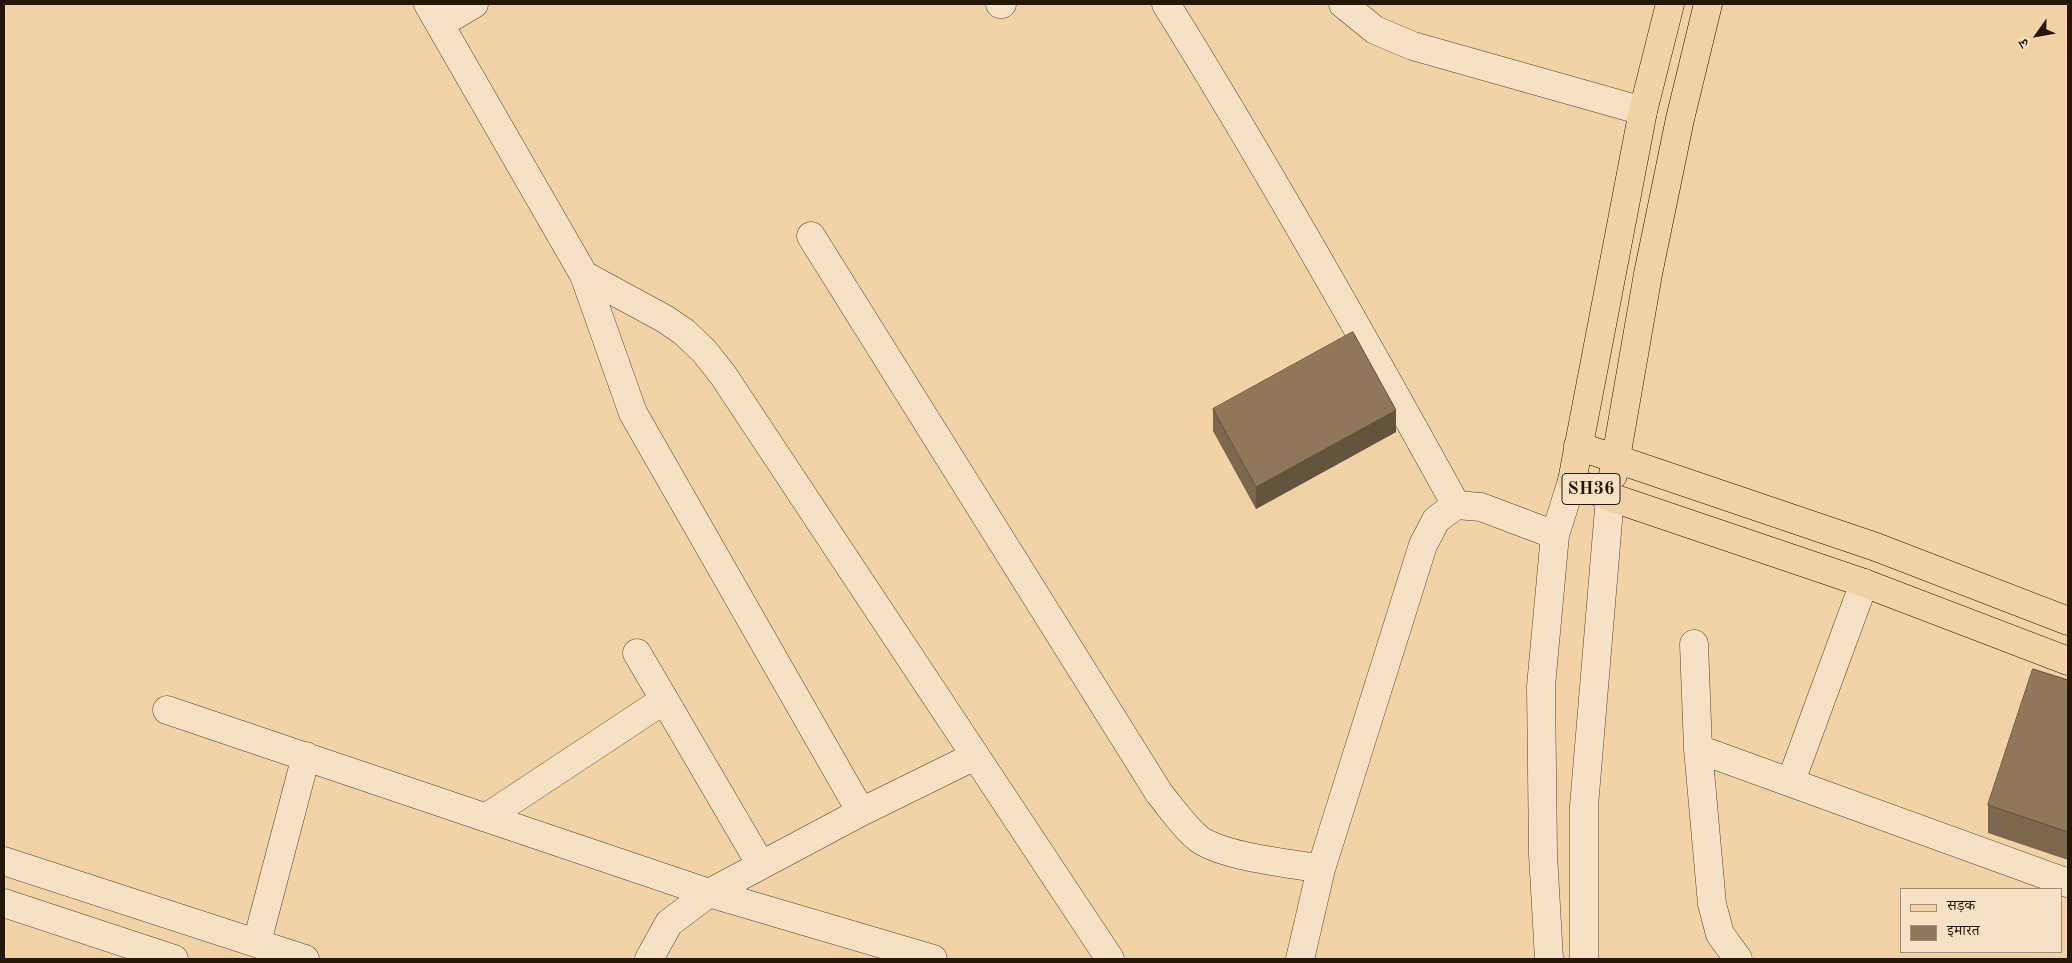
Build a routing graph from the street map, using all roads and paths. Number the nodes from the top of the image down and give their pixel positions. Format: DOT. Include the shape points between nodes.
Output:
graph roads {
  1 [pos="474,4"];
  2 [pos="1166,4"];
  3 [pos="1343,4"];
  4 [pos="1670,4"];
  5 [pos="1708,4"];
  6 [pos="434,14"];
  7 [pos="1642,111"];
  8 [pos="810,236"];
  9 [pos="584,275"];
  10 [pos="1578,446"];
  11 [pos="1614,458"];
  12 [pos="1572,481"];
  13 [pos="1610,498"];
  14 [pos="1456,505"];
  15 [pos="1555,535"];
  16 [pos="1864,583"];
  17 [pos="2068,621"];
  18 [pos="1694,644"];
  19 [pos="636,653"];
  20 [pos="2068,661"];
  21 [pos="664,700"];
  22 [pos="167,710"];
  23 [pos="1698,748"];
  24 [pos="306,756"];
  25 [pos="975,756"];
  26 [pos="1791,781"];
  27 [pos="861,812"];
  28 [pos="486,817"];
  29 [pos="4,861"];
  30 [pos="761,865"];
  31 [pos="1321,870"];
  32 [pos="2068,883"];
  33 [pos="709,893"];
  34 [pos="4,903"];
  35 [pos="257,942"];
  36 [pos="174,959"];
  37 [pos="305,959"];
  38 [pos="649,959"];
  39 [pos="933,959"];
  40 [pos="1110,959"];
  41 [pos="1300,959"];
  42 [pos="1549,959"];
  43 [pos="1584,959"];
  44 [pos="1738,959"];
  1 -- 6 [label="street"];
  2 -- 14 [label="street" via="1254,146"];
  3 -- 7 [label="street" via="1375,30 1413,46"];
  4 -- 7 [label="main road, SH36"];
  5 -- 11 [label="main road, SH36" via="1674,148"];
  6 -- 9 [label="street"];
  7 -- 10 [label="main road, SH36"];
  8 -- 31 [label="street" via="1159,793 1181,822 1201,840 1223,850"];
  9 -- 25 [label="street" via="665,319 704,351"];
  9 -- 27 [label="street" via="633,412"];
  10 -- 11 [label="main road, SH36"];
  10 -- 12 [label="main road, SH36"];
  11 -- 13 [label="main road, SH36"];
  11 -- 17 [label="main road, SH36" via="1876,547"];
  12 -- 13 [label="main road, SH36"];
  12 -- 15 [label="street"];
  13 -- 16 [label="main road, SH36"];
  13 -- 43 [label="street" via="1584,806"];
  14 -- 15 [label="street" via="1481,507"];
  14 -- 31 [label="street" via="1436,520 1423,545"];
  15 -- 42 [label="street" via="1541,686 1543,854"];
  16 -- 20 [label="main road, SH36"];
  16 -- 26 [label="street"];
  18 -- 23 [label="street"];
  19 -- 21 [label="street"];
  21 -- 28 [label="street"];
  21 -- 30 [label="street"];
  22 -- 24 [label="street"];
  23 -- 26 [label="street"];
  23 -- 44 [label="street" via="1712,904 1720,934"];
  24 -- 28 [label="street"];
  24 -- 35 [label="street"];
  25 -- 27 [label="street"];
  25 -- 40 [label="street"];
  26 -- 32 [label="street"];
  27 -- 30 [label="street"];
  28 -- 33 [label="street"];
  29 -- 35 [label="street"];
  30 -- 33 [label="street"];
  31 -- 41 [label="street"];
  33 -- 38 [label="street" via="669,922"];
  33 -- 39 [label="street"];
  34 -- 36 [label="street"];
  35 -- 37 [label="street"];
}
